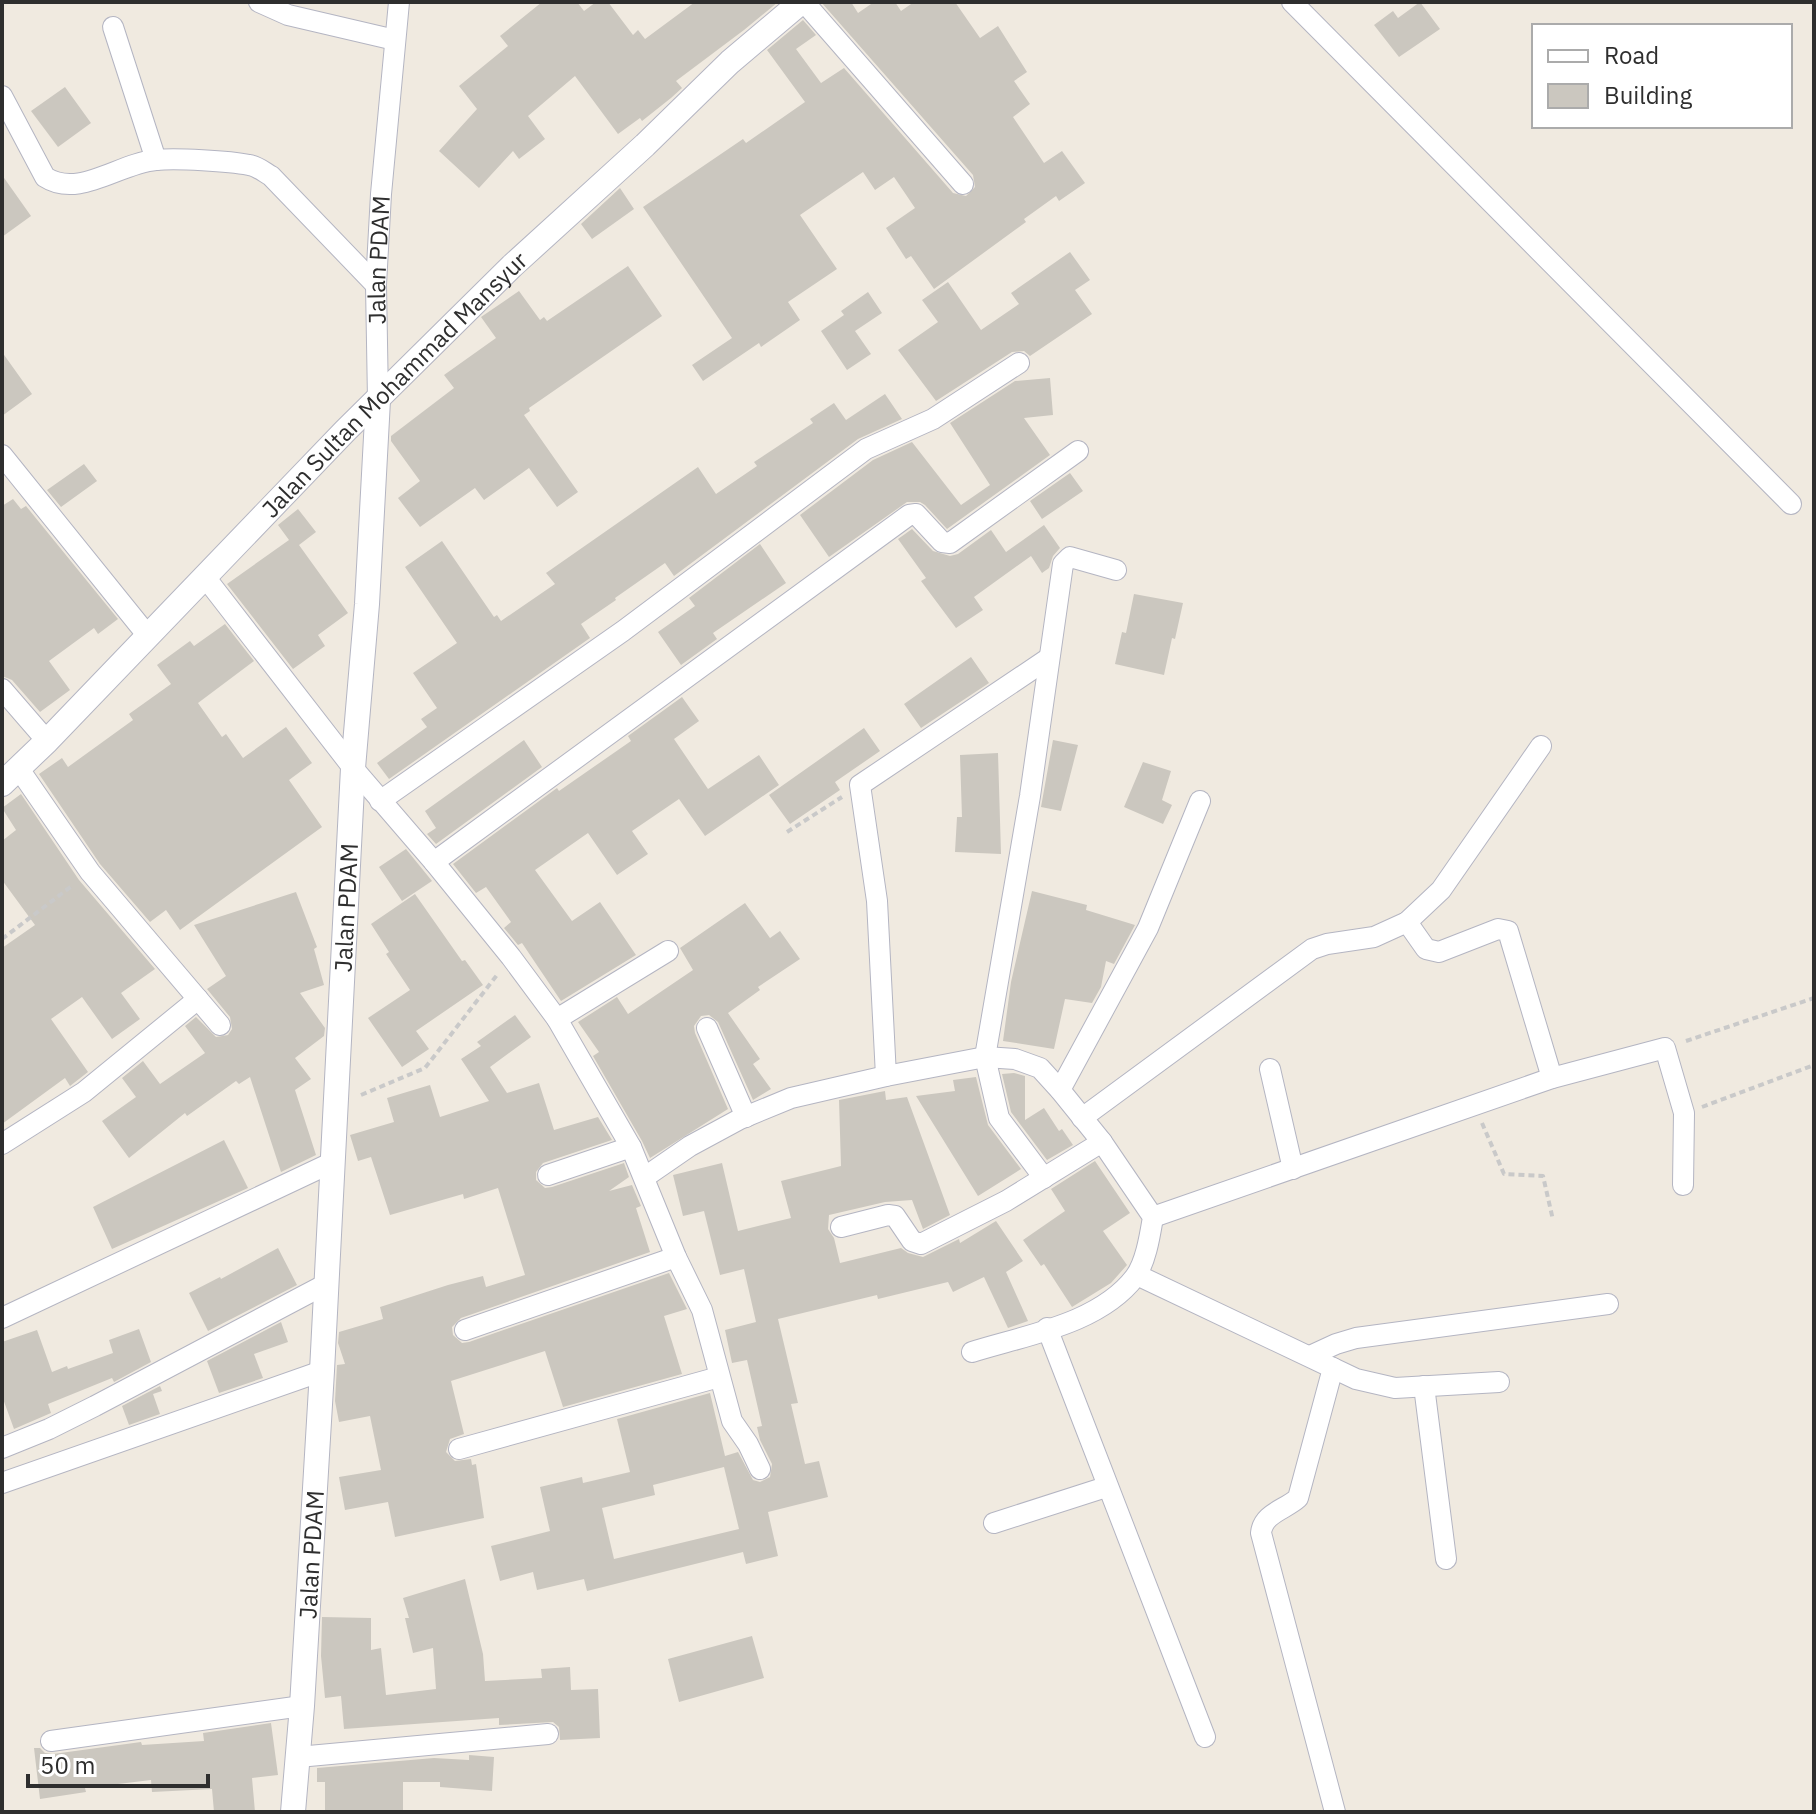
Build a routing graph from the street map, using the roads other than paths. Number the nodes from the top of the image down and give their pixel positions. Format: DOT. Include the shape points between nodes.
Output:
graph roads {
  1 [pos="259,2"];
  2 [pos="399,2"];
  3 [pos="802,2"];
  4 [pos="1292,2"];
  5 [pos="113,27"];
  6 [pos="395,40"];
  7 [pos="2,96"];
  8 [pos="156,160"];
  9 [pos="963,184"];
  10 [pos="376,285"];
  11 [pos="1019,363"];
  12 [pos="378,400"];
  13 [pos="1078,451"];
  14 [pos="2,455"];
  15 [pos="1791,504"];
  16 [pos="1116,570"];
  17 [pos="205,577"];
  18 [pos="148,636"];
  19 [pos="1049,658"];
  20 [pos="2,689"];
  21 [pos="47,741"];
  22 [pos="1541,746"];
  23 [pos="353,768"];
  24 [pos="10,776"];
  25 [pos="380,801"];
  26 [pos="1200,801"];
  27 [pos="434,862"];
  28 [pos="1407,922"];
  29 [pos="668,951"];
  30 [pos="198,999"];
  31 [pos="557,1019"];
  32 [pos="220,1025"];
  33 [pos="707,1028"];
  34 [pos="985,1057"];
  35 [pos="1270,1069"];
  36 [pos="886,1076"];
  37 [pos="1552,1078"];
  38 [pos="1060,1090"];
  39 [pos="746,1117"];
  40 [pos="1082,1118"];
  41 [pos="1102,1142"];
  42 [pos="2,1144"];
  43 [pos="631,1147"];
  44 [pos="333,1162"];
  45 [pos="1293,1169"];
  46 [pos="548,1175"];
  47 [pos="645,1177"];
  48 [pos="1044,1178"];
  49 [pos="1683,1185"];
  50 [pos="1153,1217"];
  51 [pos="841,1227"];
  52 [pos="676,1257"];
  53 [pos="1137,1275"];
  54 [pos="326,1284"];
  55 [pos="1608,1304"];
  56 [pos="2,1318"];
  57 [pos="1047,1328"];
  58 [pos="465,1330"];
  59 [pos="972,1352"];
  60 [pos="1310,1356"];
  61 [pos="1333,1368"];
  62 [pos="322,1371"];
  63 [pos="719,1377"];
  64 [pos="1499,1382"];
  65 [pos="1424,1386"];
  66 [pos="2,1448"];
  67 [pos="459,1449"];
  68 [pos="760,1469"];
  69 [pos="2,1483"];
  70 [pos="1106,1487"];
  71 [pos="994,1523"];
  72 [pos="1446,1559"];
  73 [pos="302,1706"];
  74 [pos="548,1734"];
  75 [pos="1205,1737"];
  76 [pos="51,1741"];
  77 [pos="298,1757"];
  78 [pos="293,1812"];
  79 [pos="1335,1812"];
  1 -- 6 [label="street" via="288,15"];
  2 -- 6 [label="street, Jalan PDAM"];
  3 -- 9 [label="street"];
  3 -- 12 [label="street, Jalan Sultan Mohammad Mansyur" via="730,62 512,266"];
  4 -- 15 [label="street"];
  5 -- 8 [label="street"];
  6 -- 10 [label="street, Jalan PDAM"];
  7 -- 8 [label="street" via="45,177 57,185 74,185"];
  8 -- 10 [label="street" via="252,165 271,176"];
  10 -- 12 [label="street, Jalan PDAM"];
  11 -- 25 [label="street" via="933,419 866,449 623,631"];
  12 -- 17 [label="street, Jalan Sultan Mohammad Mansyur"];
  12 -- 23 [label="street, Jalan PDAM"];
  13 -- 27 [label="street" via="950,543 942,542 916,514 909,515"];
  14 -- 18 [label="street"];
  16 -- 19 [label="street" via="1065,560"];
  17 -- 18 [label="street, Jalan Sultan Mohammad Mansyur"];
  17 -- 23 [label="street"];
  18 -- 21 [label="street, Jalan Sultan Mohammad Mansyur"];
  19 -- 34 [label="street"];
  19 -- 36 [label="street" via="860,785 877,901"];
  20 -- 21 [label="street"];
  21 -- 24 [label="street, Jalan Sultan Mohammad Mansyur"];
  22 -- 28 [label="street" via="1441,890"];
  23 -- 25 [label="street"];
  23 -- 44 [label="street, Jalan PDAM"];
  24 -- 30 [label="street"];
  25 -- 27 [label="street"];
  26 -- 38 [label="street" via="1148,928"];
  27 -- 31 [label="street"];
  28 -- 37 [label="street" via="1426,949 1439,952 1498,929 1508,931"];
  28 -- 40 [label="street" via="1374,937 1312,949"];
  29 -- 31 [label="street"];
  30 -- 32 [label="street"];
  30 -- 42 [label="street" via="84,1092"];
  31 -- 43 [label="street"];
  33 -- 39 [label="street"];
  34 -- 36 [label="street"];
  34 -- 38 [label="street" via="1040,1068"];
  34 -- 48 [label="street" via="999,1118"];
  35 -- 45 [label="street"];
  36 -- 39 [label="street" via="791,1098"];
  37 -- 45 [label="street"];
  37 -- 49 [label="street" via="1665,1048 1684,1113"];
  38 -- 40 [label="street"];
  39 -- 47 [label="street"];
  40 -- 41 [label="street"];
  41 -- 48 [label="street"];
  41 -- 50 [label="street"];
  43 -- 46 [label="street"];
  43 -- 47 [label="street"];
  44 -- 54 [label="street, Jalan PDAM"];
  44 -- 56 [label="street"];
  45 -- 50 [label="street"];
  47 -- 52 [label="street"];
  48 -- 51 [label="street" via="921,1244 912,1241 895,1216"];
  50 -- 53 [label="street"];
  52 -- 58 [label="street"];
  52 -- 63 [label="street" via="702,1310"];
  53 -- 57 [label="street" via="1091,1314"];
  53 -- 60 [label="street"];
  54 -- 62 [label="street, Jalan PDAM"];
  54 -- 66 [label="street" via="95,1406"];
  55 -- 60 [label="street" via="1356,1338"];
  57 -- 59 [label="street"];
  57 -- 70 [label="street"];
  60 -- 61 [label="street"];
  61 -- 65 [label="street" via="1395,1388"];
  61 -- 79 [label="street" via="1298,1498 1270,1515 1261,1533"];
  62 -- 69 [label="street"];
  62 -- 73 [label="street, Jalan PDAM"];
  63 -- 67 [label="street"];
  63 -- 68 [label="street" via="732,1421"];
  64 -- 65 [label="street"];
  65 -- 72 [label="street"];
  70 -- 71 [label="street"];
  70 -- 75 [label="street"];
  73 -- 76 [label="street"];
  73 -- 77 [label="street, Jalan PDAM"];
  74 -- 77 [label="street"];
  77 -- 78 [label="street, Jalan PDAM"];
}
